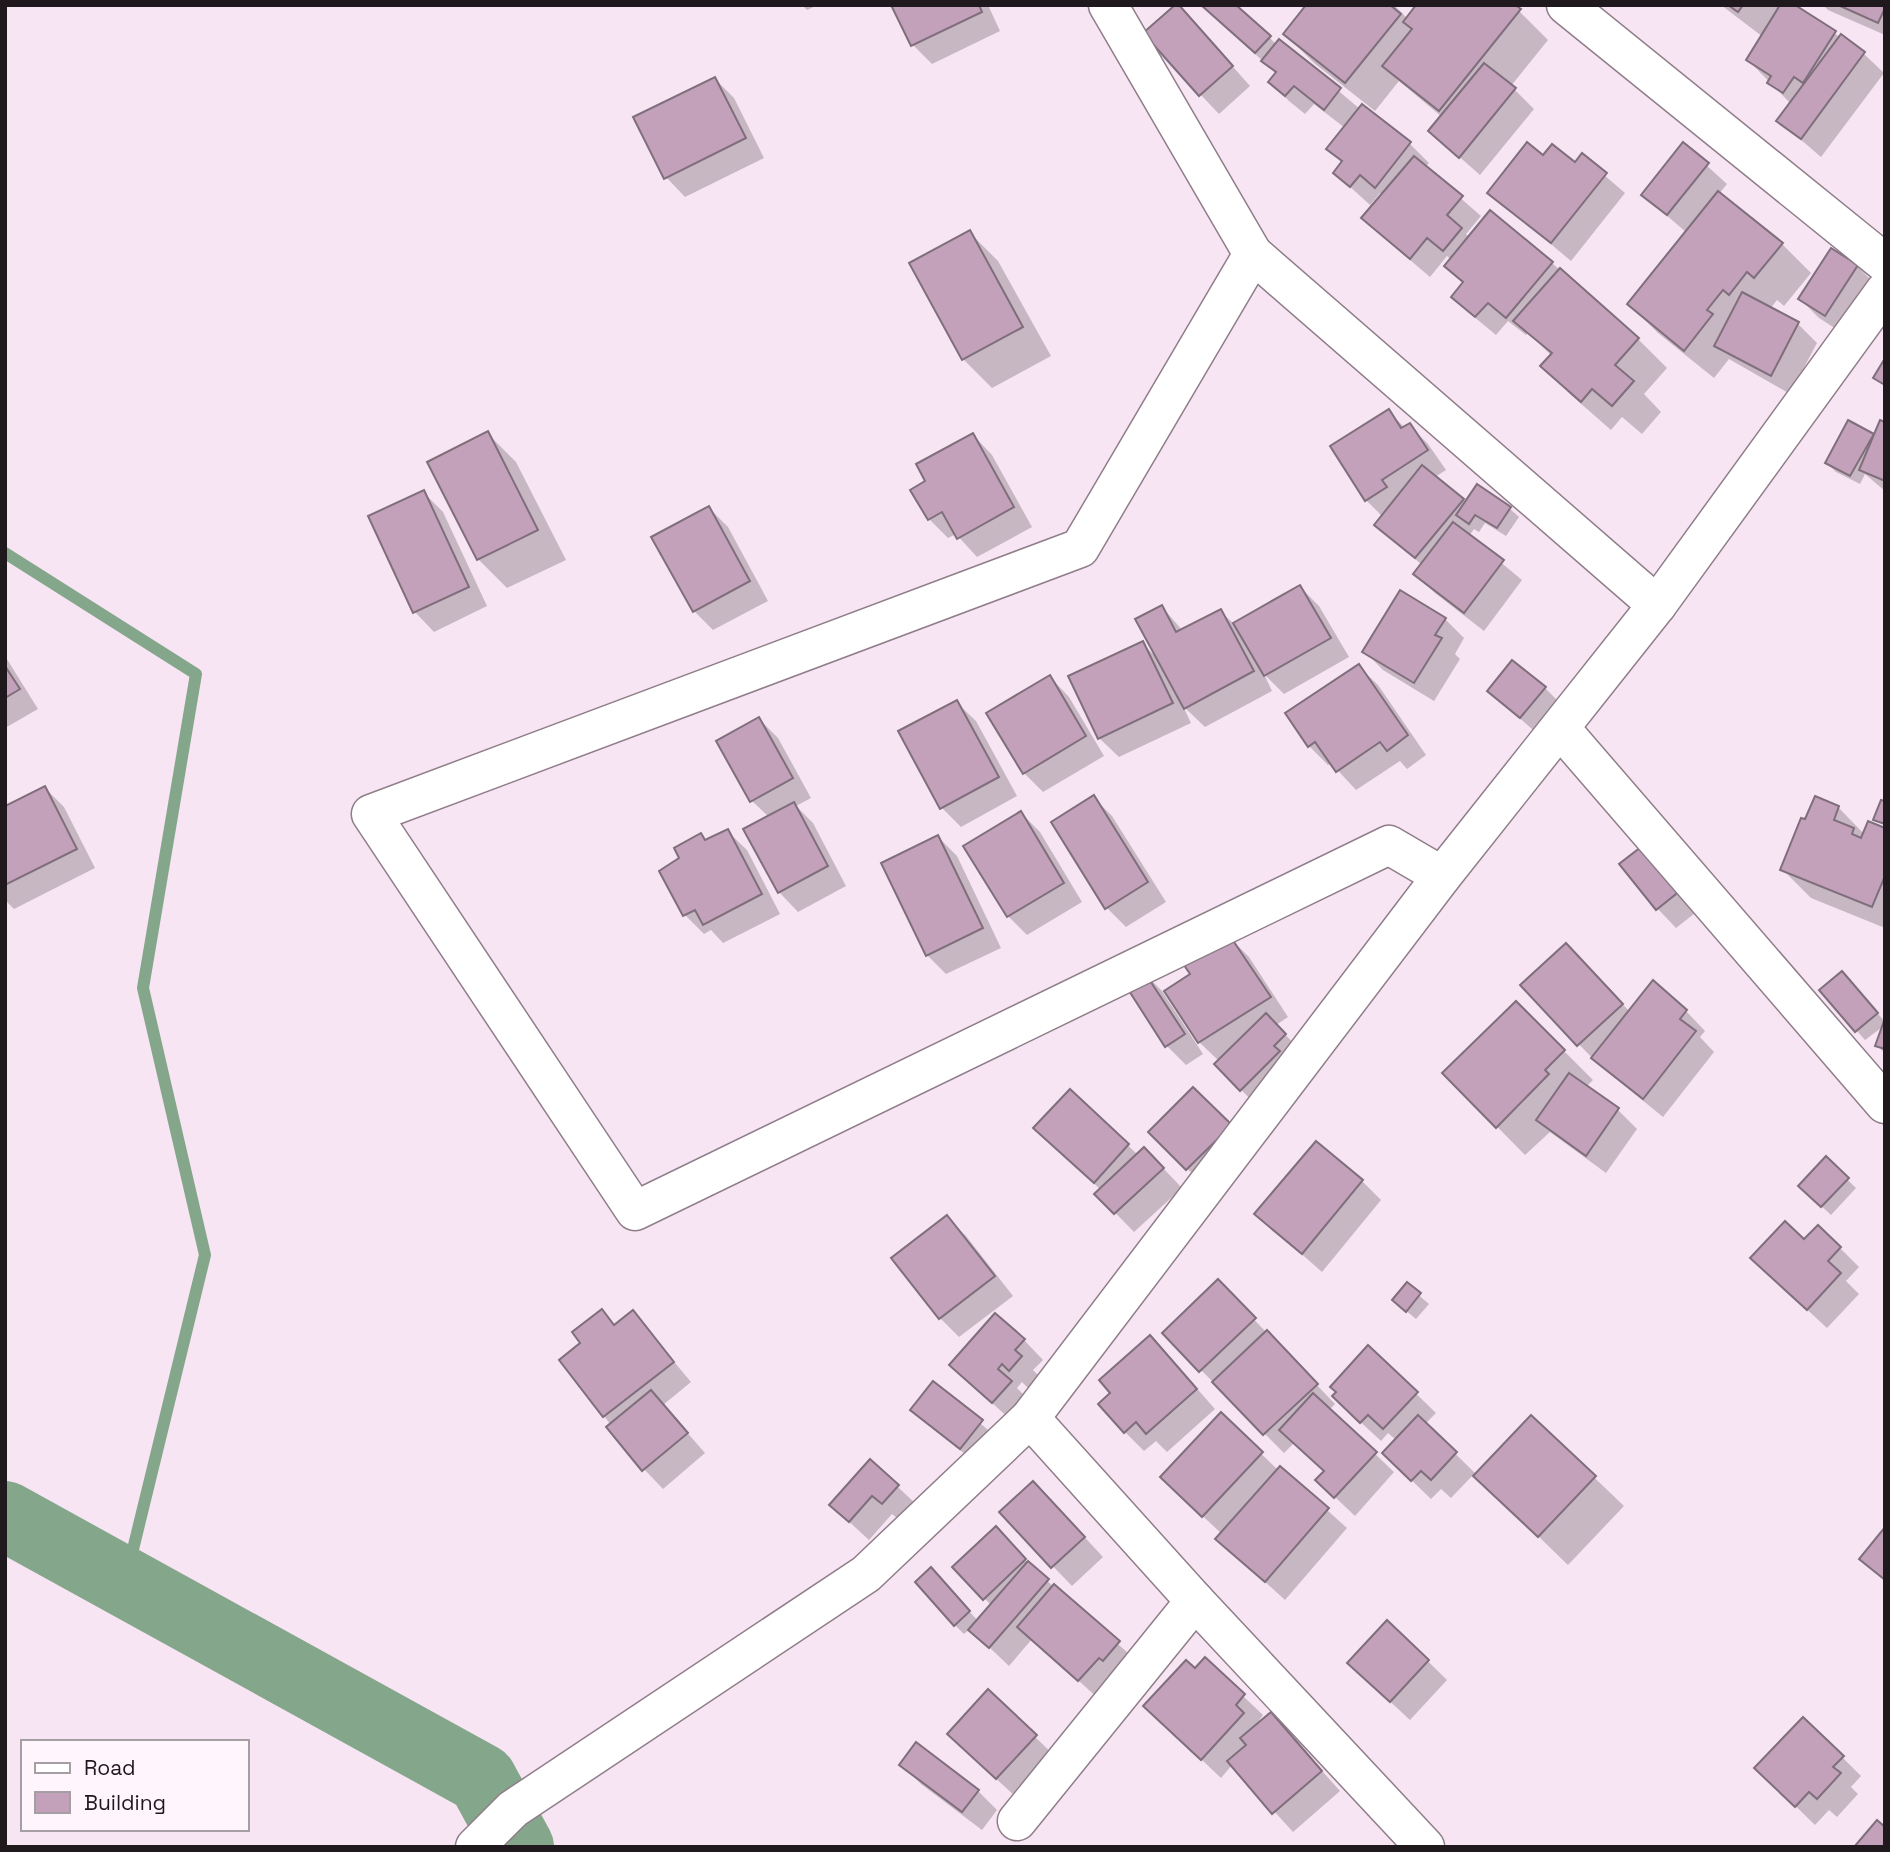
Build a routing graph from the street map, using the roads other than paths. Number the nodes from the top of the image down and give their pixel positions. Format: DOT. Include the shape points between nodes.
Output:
graph roads {
  1 [pos="1108,5"];
  2 [pos="1566,5"];
  3 [pos="1253,254"];
  4 [pos="1885,263"];
  5 [pos="1885,291"];
  6 [pos="1657,605"];
  7 [pos="1560,728"];
  8 [pos="1442,876"];
  9 [pos="1885,1104"];
  10 [pos="1030,1418"];
  11 [pos="1195,1601"];
  12 [pos="1017,1821"];
  13 [pos="478,1844"];
  14 [pos="1425,1847"];
  1 -- 3 [label="street"];
  2 -- 4 [label="street"];
  3 -- 6 [label="street"];
  3 -- 8 [label="street" via="1080,548 371,814 635,1211 1389,845"];
  5 -- 6 [label="street"];
  6 -- 7 [label="street"];
  7 -- 8 [label="street"];
  7 -- 9 [label="street"];
  8 -- 10 [label="street"];
  10 -- 11 [label="street"];
  10 -- 13 [label="street" via="866,1574 513,1809"];
  11 -- 12 [label="street"];
  11 -- 14 [label="street"];
}
